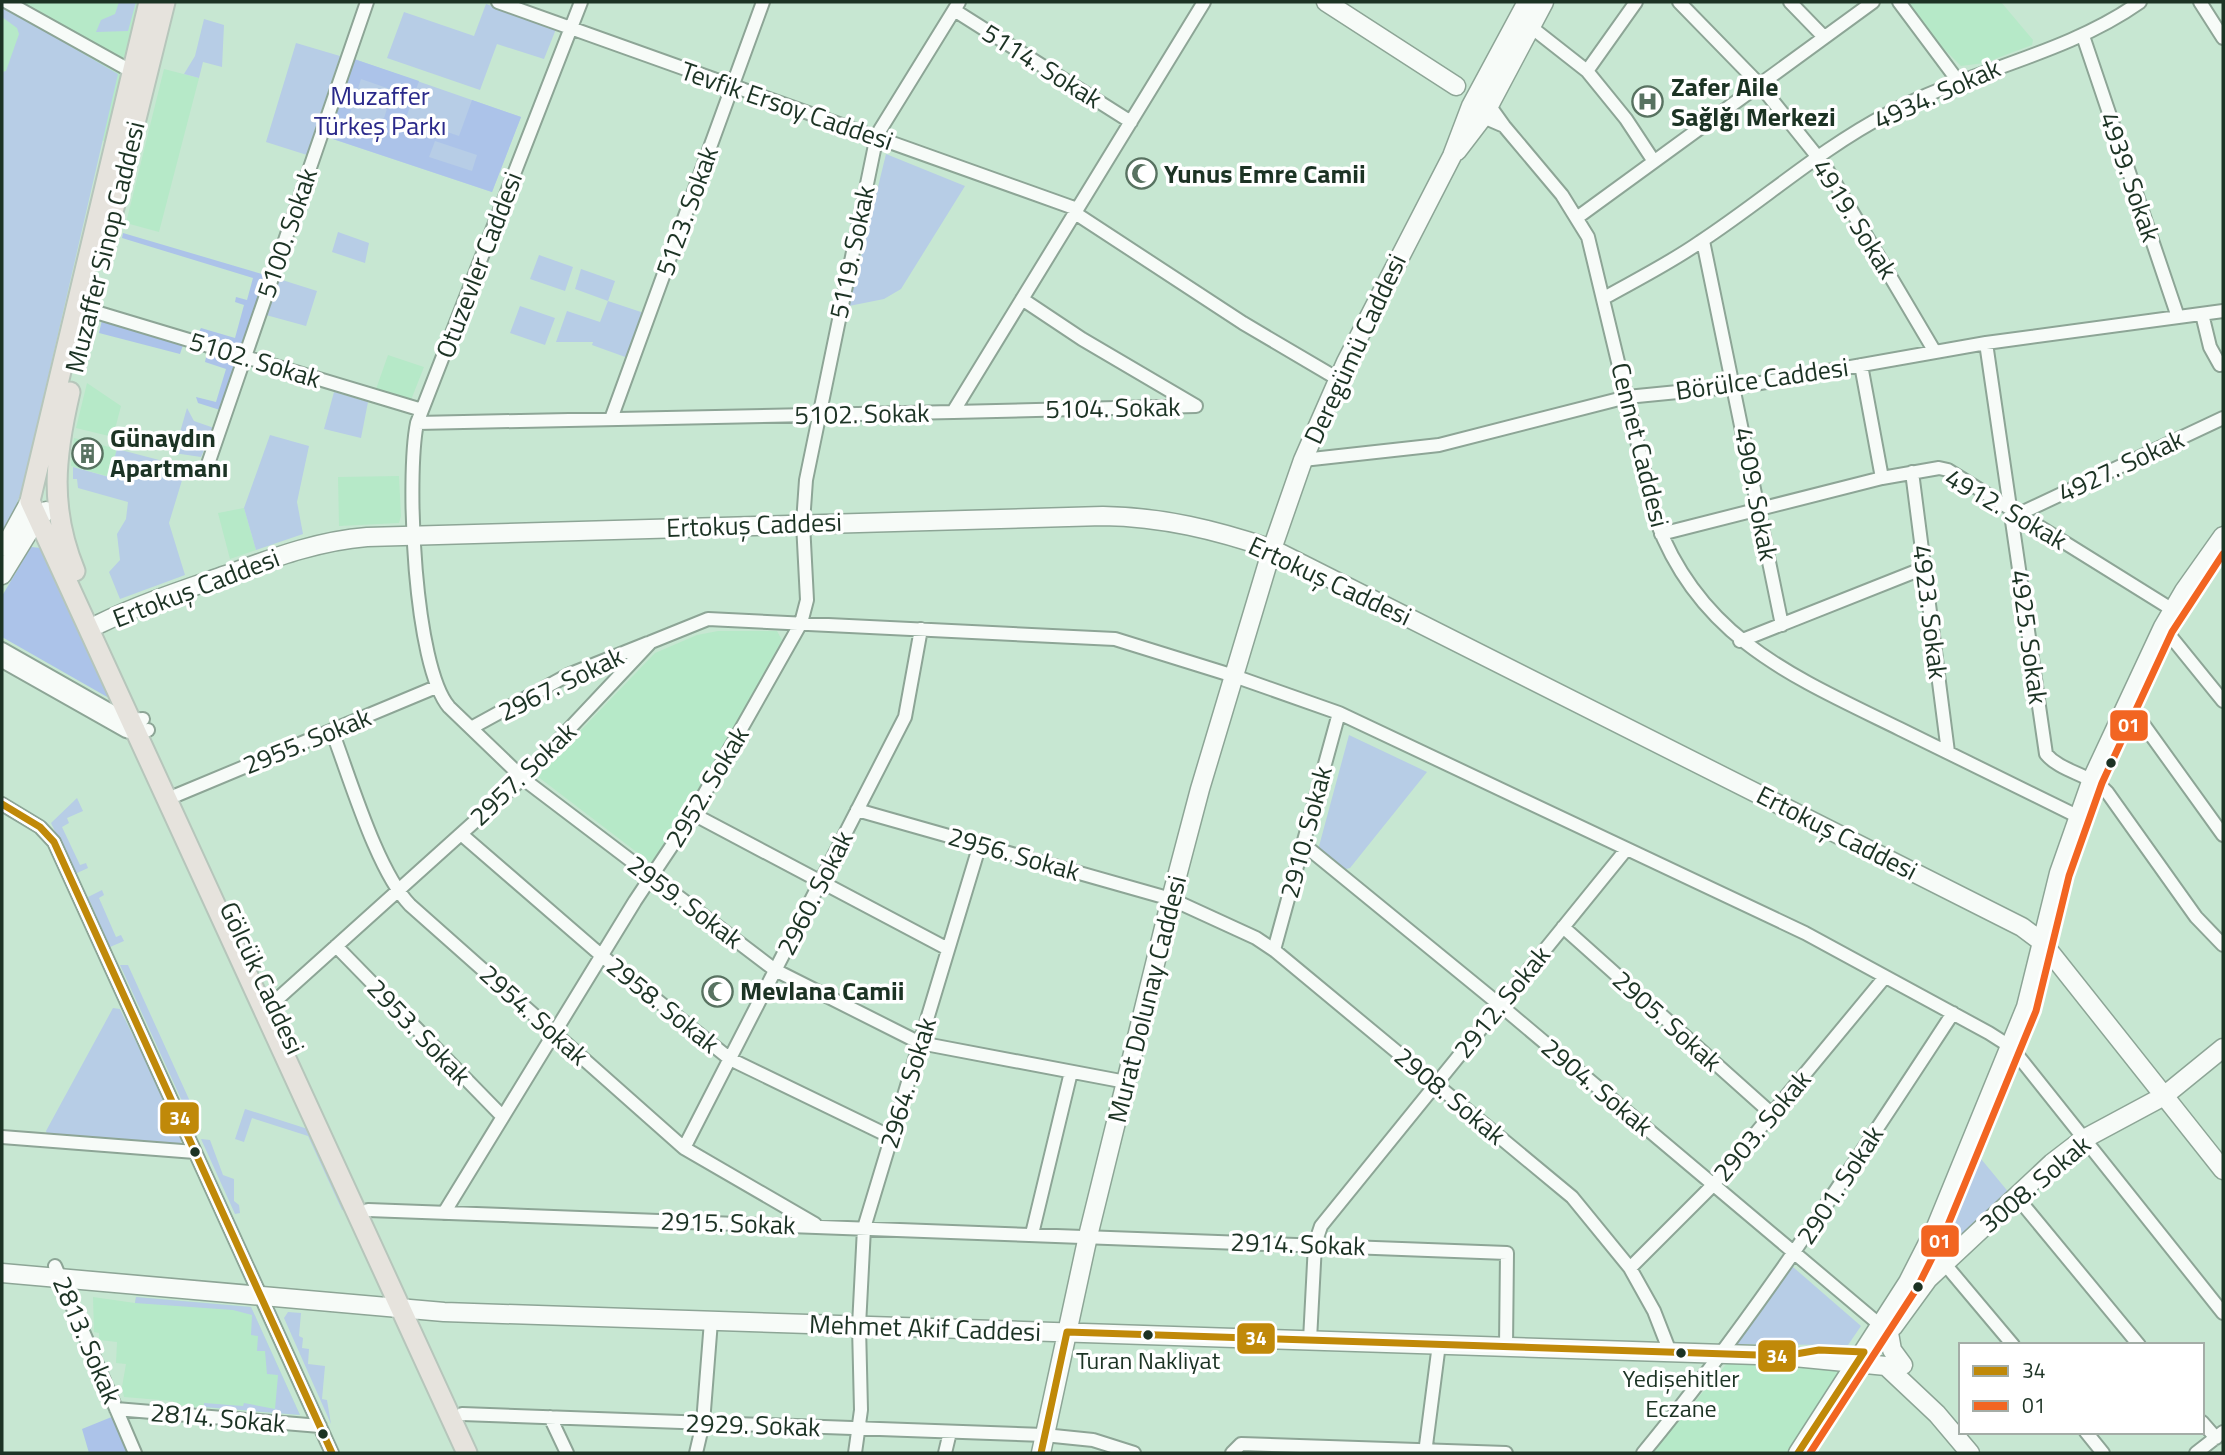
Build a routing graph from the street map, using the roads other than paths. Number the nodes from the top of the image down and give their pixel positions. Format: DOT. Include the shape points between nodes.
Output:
graph roads {
  1 [pos="9,2"];
  2 [pos="149,2"];
  3 [pos="165,2"];
  4 [pos="367,2"];
  5 [pos="498,2"];
  6 [pos="582,2"];
  7 [pos="763,2"];
  8 [pos="1204,2"];
  9 [pos="1326,2"];
  10 [pos="1527,2"];
  11 [pos="1544,2"];
  12 [pos="1636,2"];
  13 [pos="1679,2"];
  14 [pos="1790,2"];
  15 [pos="1873,2"];
  16 [pos="1899,2"];
  17 [pos="2140,2"];
  18 [pos="2200,2"];
  19 [pos="956,6"];
  20 [pos="1531,27"];
  21 [pos="571,29"];
  22 [pos="2083,36"];
  23 [pos="1824,37"];
  24 [pos="2223,38"];
  25 [pos="1587,71"];
  26 [pos="139,76"];
  27 [pos="1958,81"];
  28 [pos="1759,84"];
  29 [pos="733,87"];
  30 [pos="1480,106"];
  31 [pos="1131,122"];
  32 [pos="877,137"];
  33 [pos="1817,155"];
  34 [pos="1653,160"];
  35 [pos="1076,211"];
  36 [pos="1578,217"];
  37 [pos="1703,241"];
  38 [pos="1022,299"];
  39 [pos="1604,299"];
  40 [pos="89,310"];
  41 [pos="2223,311"];
  42 [pos="2202,314"];
  43 [pos="2178,317"];
  44 [pos="1986,343"];
  45 [pos="1935,352"];
  46 [pos="245,357"];
  47 [pos="1861,365"];
  48 [pos="2220,366"];
  49 [pos="1338,379"];
  50 [pos="1734,387"];
  51 [pos="1627,397"];
  52 [pos="422,410"];
  53 [pos="953,412"];
  54 [pos="819,415"];
  55 [pos="2223,418"];
  56 [pos="611,419"];
  57 [pos="417,423"];
  58 [pos="1303,460"];
  59 [pos="208,464"];
  60 [pos="1912,472"];
  61 [pos="1882,478"];
  62 [pos="41,503"];
  63 [pos="1759,509"];
  64 [pos="2015,511"];
  65 [pos="803,523"];
  66 [pos="1661,534"];
  67 [pos="415,535"];
  68 [pos="2223,536"];
  69 [pos="1272,549"];
  70 [pos="2,553"];
  71 [pos="1924,568"];
  72 [pos="2,575"];
  73 [pos="2173,610"];
  74 [pos="801,623"];
  75 [pos="99,624"];
  76 [pos="1782,625"];
  77 [pos="2163,627"];
  78 [pos="921,629"];
  79 [pos="1741,641"];
  80 [pos="652,642"];
  81 [pos="2,649"];
  82 [pos="2,661"];
  83 [pos="1234,676"];
  84 [pos="436,687"];
  85 [pos="2223,701"];
  86 [pos="2127,703"];
  87 [pos="1339,713"];
  88 [pos="139,726"];
  89 [pos="471,728"];
  90 [pos="332,730"];
  91 [pos="1948,752"];
  92 [pos="523,778"];
  93 [pos="2092,779"];
  94 [pos="177,794"];
  95 [pos="2,804"];
  96 [pos="857,810"];
  97 [pos="693,814"];
  98 [pos="2077,816"];
  99 [pos="461,834"];
  100 [pos="2223,835"];
  101 [pos="980,844"];
  102 [pos="1303,844"];
  103 [pos="1625,851"];
  104 [pos="652,876"];
  105 [pos="820,882"];
  106 [pos="397,891"];
  107 [pos="1171,899"];
  108 [pos="1563,928"];
  109 [pos="2042,942"];
  110 [pos="336,946"];
  111 [pos="2223,946"];
  112 [pos="948,949"];
  113 [pos="1274,950"];
  114 [pos="602,956"];
  115 [pos="775,970"];
  116 [pos="1885,977"];
  117 [pos="273,1003"];
  118 [pos="1500,1005"];
  119 [pos="1953,1013"];
  120 [pos="554,1033"];
  121 [pos="920,1043"];
  122 [pos="2011,1047"];
  123 [pos="2223,1048"];
  124 [pos="730,1059"];
  125 [pos="1071,1072"];
  126 [pos="1126,1082"];
  127 [pos="1436,1084"];
  128 [pos="2164,1096"];
  129 [pos="1772,1114"];
  130 [pos="503,1117"];
  131 [pos="2,1137"];
  132 [pos="891,1137"];
  133 [pos="2082,1140"];
  134 [pos="684,1148"];
  135 [pos="195,1152"];
  136 [pos="2223,1170"];
  137 [pos="1713,1185"];
  138 [pos="2015,1196"];
  139 [pos="368,1210"];
  140 [pos="444,1213"];
  141 [pos="820,1226"];
  142 [pos="864,1228"];
  143 [pos="1032,1234"];
  144 [pos="1088,1236"];
  145 [pos="1315,1244"];
  146 [pos="1795,1254"];
  147 [pos="2,1262"];
  148 [pos="1944,1263"];
  149 [pos="1630,1268"];
  150 [pos="57,1272"];
  151 [pos="2,1273"];
  152 [pos="257,1289"];
  153 [pos="403,1302"];
  154 [pos="2223,1313"];
  155 [pos="711,1321"];
  156 [pos="859,1326"];
  157 [pos="1884,1329"];
  158 [pos="1067,1332"];
  159 [pos="1311,1340"];
  160 [pos="2010,1343"];
  161 [pos="2137,1343"];
  162 [pos="1438,1345"];
  163 [pos="1506,1347"];
  164 [pos="1670,1352"];
  165 [pos="1722,1354"];
  166 [pos="1861,1358"];
  167 [pos="1903,1365"];
  168 [pos="117,1409"];
  169 [pos="462,1414"];
  170 [pos="1937,1414"];
  171 [pos="550,1418"];
  172 [pos="703,1423"];
  173 [pos="2204,1424"];
  174 [pos="320,1426"];
  175 [pos="859,1429"];
  176 [pos="950,1432"];
  177 [pos="2088,1434"];
  178 [pos="2219,1435"];
  179 [pos="1043,1444"];
  180 [pos="1426,1452"];
  181 [pos="135,1453"];
  182 [pos="332,1453"];
  183 [pos="467,1453"];
  184 [pos="480,1453"];
  185 [pos="568,1453"];
  186 [pos="696,1453"];
  187 [pos="855,1453"];
  188 [pos="945,1453"];
  189 [pos="1134,1453"];
  190 [pos="1232,1453"];
  191 [pos="1506,1453"];
  192 [pos="1643,1453"];
  193 [pos="1798,1453"];
  194 [pos="1970,1453"];
  195 [pos="2103,1453"];
  196 [pos="2196,1453"];
  1 -- 26 [label="street"];
  2 -- 26 [label="main road, Muzaffer Sinop Caddesi"];
  3 -- 26 [label="main road, Muzaffer Sinop Caddesi"];
  4 -- 46 [label="street, 5100. Sokak"];
  5 -- 21 [label="street, Tevfik Ersoy Caddesi"];
  6 -- 21 [label="street, Otuzevler Caddesi"];
  7 -- 29 [label="street, 5123. Sokak"];
  8 -- 31 [label="street, 5102. Sokak"];
  9 -- 30 [label="street, Cennet Caddesi"];
  10 -- 30 [label="street, Deregümü Caddesi"];
  11 -- 20 [label="street, Deregümü Caddesi"];
  12 -- 25 [label="street"];
  13 -- 28 [label="street, 4919. Sokak"];
  14 -- 23 [label="street"];
  15 -- 23 [label="street"];
  16 -- 27 [label="street"];
  17 -- 22 [label="street, 4934. Sokak"];
  18 -- 24 [label="street"];
  19 -- 31 [label="street, 5114. Sokak"];
  19 -- 32 [label="street, 5119. Sokak"];
  20 -- 25 [label="street"];
  20 -- 30 [label="street, Deregümü Caddesi"];
  21 -- 29 [label="street, Tevfik Ersoy Caddesi"];
  21 -- 52 [label="street, Otuzevler Caddesi"];
  22 -- 27 [label="street, 4934. Sokak"];
  22 -- 43 [label="street, 4939. Sokak"];
  23 -- 28 [label="street"];
  25 -- 34 [label="street"];
  26 -- 40 [label="main road, Muzaffer Sinop Caddesi"];
  26 -- 62 [label="main road, Muzaffer Sinop Caddesi"];
  27 -- 33 [label="street, 4934. Sokak" via="1876,120"];
  28 -- 33 [label="street, 4919. Sokak"];
  28 -- 34 [label="street"];
  29 -- 32 [label="street, Tevfik Ersoy Caddesi"];
  29 -- 56 [label="street, 5123. Sokak"];
  30 -- 36 [label="street, Cennet Caddesi" via="1504,127"];
  30 -- 49 [label="street, Deregümü Caddesi"];
  31 -- 35 [label="street, 5102. Sokak"];
  32 -- 35 [label="street, Tevfik Ersoy Caddesi"];
  32 -- 54 [label="street, 5119. Sokak"];
  33 -- 37 [label="street, 4934. Sokak"];
  33 -- 45 [label="street, 4919. Sokak"];
  34 -- 36 [label="street"];
  35 -- 38 [label="street, 5102. Sokak"];
  35 -- 49 [label="street, Tevfik Ersoy Caddesi" via="1243,323"];
  36 -- 39 [label="street, Cennet Caddesi" via="1591,246"];
  37 -- 39 [label="street, 4934. Sokak"];
  37 -- 50 [label="street, 4909. Sokak"];
  38 -- 53 [label="street, 5102. Sokak"];
  38 -- 53 [label="street, 5104. Sokak" via="1196,406"];
  39 -- 51 [label="street, Cennet Caddesi"];
  40 -- 46 [label="street, 5102. Sokak"];
  40 -- 62 [label="main road, Muzaffer Sinop Caddesi"];
  41 -- 42 [label="street, Börülce Caddesi"];
  42 -- 43 [label="street, Börülce Caddesi"];
  42 -- 48 [label="street"];
  43 -- 44 [label="street, Börülce Caddesi"];
  44 -- 45 [label="street, Börülce Caddesi"];
  44 -- 64 [label="street, 4925. Sokak"];
  45 -- 47 [label="street, Börülce Caddesi"];
  46 -- 52 [label="street, 5102. Sokak"];
  46 -- 59 [label="street, 5100. Sokak"];
  47 -- 50 [label="street, Börülce Caddesi"];
  47 -- 61 [label="street"];
  49 -- 58 [label="street, Deregümü Caddesi"];
  50 -- 51 [label="street, Börülce Caddesi"];
  50 -- 63 [label="street, 4909. Sokak"];
  51 -- 58 [label="street, Börülce Caddesi" via="1439,445"];
  51 -- 66 [label="street, Cennet Caddesi"];
  52 -- 57 [label="street, Otuzevler Caddesi"];
  53 -- 54 [label="street, 5102. Sokak"];
  54 -- 56 [label="street, 5102. Sokak"];
  54 -- 65 [label="street, 5119. Sokak"];
  55 -- 64 [label="street, 4927. Sokak"];
  56 -- 57 [label="street, 5102. Sokak"];
  57 -- 67 [label="street, Otuzevler Caddesi" via="412,462"];
  58 -- 69 [label="street, Deregümü Caddesi"];
  60 -- 61 [label="street, 4912. Sokak"];
  60 -- 64 [label="street, 4912. Sokak" via="1948,470"];
  60 -- 71 [label="street, 4923. Sokak"];
  61 -- 63 [label="street, 4912. Sokak"];
  62 -- 70 [label="street"];
  62 -- 72 [label="street"];
  62 -- 75 [label="main road, Gölcük Caddesi"];
  62 -- 88 [label="main road, Gölcük Caddesi"];
  63 -- 66 [label="street, 4912. Sokak"];
  63 -- 76 [label="street, 4909. Sokak"];
  64 -- 73 [label="street, 4912. Sokak"];
  64 -- 93 [label="street, 4925. Sokak" via="2046,754"];
  65 -- 67 [label="street, Ertokuş Caddesi"];
  65 -- 69 [label="street, Ertokuş Caddesi" via="1129,517 1198,526"];
  65 -- 74 [label="street, 2952. Sokak" via="807,600"];
  66 -- 79 [label="street, Cennet Caddesi" via="1684,577"];
  67 -- 75 [label="street, Ertokuş Caddesi" via="312,545"];
  67 -- 84 [label="street, 2959. Sokak" via="425,634"];
  68 -- 73 [label="street"];
  69 -- 83 [label="street, Murat Dolunay Caddesi"];
  69 -- 109 [label="street, Ertokuş Caddesi" via="2010,920"];
  71 -- 76 [label="street"];
  71 -- 91 [label="street, 4923. Sokak"];
  73 -- 77 [label="street"];
  74 -- 78 [label="street, 2957. Sokak"];
  74 -- 80 [label="street, 2957. Sokak" via="708,619"];
  74 -- 97 [label="street, 2952. Sokak"];
  75 -- 88 [label="main road, Gölcük Caddesi"];
  76 -- 79 [label="street"];
  77 -- 85 [label="street"];
  77 -- 86 [label="street"];
  78 -- 83 [label="street, 2957. Sokak" via="1115,639"];
  78 -- 96 [label="street, 2960. Sokak" via="905,717"];
  79 -- 91 [label="street, Cennet Caddesi" via="1787,674"];
  80 -- 89 [label="street, 2967. Sokak" via="568,675"];
  80 -- 92 [label="street, 2957. Sokak"];
  81 -- 88 [label="street"];
  82 -- 88 [label="street" via="126,731"];
  83 -- 87 [label="street, 2957. Sokak"];
  83 -- 107 [label="street, Murat Dolunay Caddesi"];
  84 -- 89 [label="street, 2959. Sokak"];
  84 -- 90 [label="street, 2955. Sokak"];
  86 -- 93 [label="street"];
  86 -- 100 [label="street"];
  87 -- 102 [label="street, 2910. Sokak"];
  87 -- 103 [label="street, 2957. Sokak"];
  88 -- 94 [label="main road, Gölcük Caddesi"];
  88 -- 153 [label="main road, Gölcük Caddesi"];
  89 -- 92 [label="street, 2959. Sokak"];
  90 -- 94 [label="street, 2955. Sokak"];
  90 -- 106 [label="street, 2954. Sokak"];
  91 -- 98 [label="street, Cennet Caddesi"];
  92 -- 99 [label="street, 2957. Sokak"];
  92 -- 104 [label="street, 2959. Sokak"];
  93 -- 98 [label="street"];
  93 -- 111 [label="street" via="2114,800 2196,917"];
  94 -- 117 [label="main road, Gölcük Caddesi"];
  95 -- 135 [label="street" via="40,827 54,842"];
  96 -- 101 [label="street, 2956. Sokak"];
  96 -- 105 [label="street, 2960. Sokak"];
  97 -- 104 [label="street, 2952. Sokak"];
  97 -- 105 [label="street"];
  98 -- 109 [label="street"];
  99 -- 106 [label="street, 2957. Sokak"];
  99 -- 114 [label="street, 2958. Sokak"];
  101 -- 107 [label="street, 2956. Sokak"];
  101 -- 112 [label="street, 2964. Sokak"];
  102 -- 113 [label="street, 2910. Sokak"];
  102 -- 118 [label="street, 2904. Sokak"];
  103 -- 108 [label="street, 2912. Sokak"];
  103 -- 116 [label="street, 2957. Sokak" via="1805,933"];
  104 -- 114 [label="street, 2952. Sokak"];
  104 -- 115 [label="street, 2959. Sokak"];
  105 -- 112 [label="street"];
  105 -- 115 [label="street, 2960. Sokak"];
  106 -- 110 [label="street, 2957. Sokak"];
  106 -- 120 [label="street, 2954. Sokak"];
  107 -- 113 [label="street, 2908. Sokak"];
  107 -- 126 [label="street, Murat Dolunay Caddesi"];
  108 -- 118 [label="street, 2912. Sokak"];
  108 -- 129 [label="street, 2905. Sokak"];
  109 -- 122 [label="street" via="2032,989"];
  109 -- 128 [label="street, Ertokuş Caddesi"];
  110 -- 117 [label="street, 2957. Sokak"];
  110 -- 130 [label="street, 2953. Sokak"];
  112 -- 121 [label="street, 2964. Sokak"];
  113 -- 127 [label="street, 2908. Sokak"];
  114 -- 120 [label="street, 2952. Sokak"];
  114 -- 124 [label="street, 2958. Sokak"];
  115 -- 121 [label="street, 2959. Sokak"];
  115 -- 124 [label="street, 2960. Sokak"];
  116 -- 119 [label="street, 2957. Sokak"];
  116 -- 129 [label="street, 2903. Sokak"];
  117 -- 139 [label="main road, Gölcük Caddesi"];
  118 -- 127 [label="street, 2912. Sokak"];
  118 -- 137 [label="street, 2904. Sokak"];
  119 -- 122 [label="street, 2957. Sokak"];
  119 -- 146 [label="street, 2901. Sokak"];
  120 -- 130 [label="street, 2952. Sokak"];
  120 -- 134 [label="street, 2954. Sokak"];
  121 -- 125 [label="street, 2959. Sokak"];
  121 -- 132 [label="street, 2964. Sokak"];
  122 -- 133 [label="street"];
  122 -- 157 [label="street" via="1936,1227"];
  123 -- 128 [label="street, 3008. Sokak"];
  124 -- 132 [label="street, 2958. Sokak"];
  124 -- 134 [label="street, 2960. Sokak"];
  125 -- 126 [label="street, 2959. Sokak"];
  125 -- 143 [label="street"];
  126 -- 144 [label="street, Murat Dolunay Caddesi"];
  127 -- 145 [label="street, 2912. Sokak" via="1325,1220"];
  127 -- 149 [label="street, 2908. Sokak" via="1572,1198"];
  128 -- 133 [label="street, 3008. Sokak"];
  128 -- 136 [label="street, Ertokuş Caddesi"];
  129 -- 137 [label="street, 2903. Sokak"];
  130 -- 140 [label="street, 2952. Sokak"];
  131 -- 135 [label="street"];
  132 -- 142 [label="street, 2964. Sokak"];
  133 -- 138 [label="street, 3008. Sokak"];
  133 -- 154 [label="street"];
  134 -- 141 [label="street, 2954. Sokak"];
  135 -- 152 [label="street"];
  137 -- 146 [label="street, 2904. Sokak"];
  137 -- 149 [label="street, 2903. Sokak"];
  138 -- 148 [label="street, 3008. Sokak"];
  138 -- 161 [label="street"];
  139 -- 140 [label="street, 2915. Sokak"];
  139 -- 153 [label="main road, Gölcük Caddesi"];
  140 -- 141 [label="street, 2915. Sokak"];
  141 -- 142 [label="street, 2915. Sokak"];
  142 -- 143 [label="street, 2915. Sokak"];
  142 -- 156 [label="street, 2964. Sokak"];
  143 -- 144 [label="street, 2915. Sokak"];
  144 -- 145 [label="street, 2914. Sokak"];
  144 -- 158 [label="street, Murat Dolunay Caddesi"];
  145 -- 159 [label="street, 2912. Sokak"];
  145 -- 163 [label="street, 2914. Sokak" via="1507,1253"];
  146 -- 157 [label="street, 2904. Sokak"];
  146 -- 165 [label="street, 2901. Sokak"];
  147 -- 150 [label="street, Mehmet Akif Caddesi"];
  148 -- 157 [label="street, 3008. Sokak"];
  148 -- 160 [label="street"];
  149 -- 164 [label="street, 2908. Sokak"];
  150 -- 151 [label="street, Mehmet Akif Caddesi"];
  150 -- 152 [label="street, Mehmet Akif Caddesi"];
  150 -- 168 [label="street, 2813. Sokak"];
  152 -- 153 [label="street, Mehmet Akif Caddesi"];
  152 -- 174 [label="street"];
  153 -- 155 [label="street, Mehmet Akif Caddesi" via="444,1312"];
  153 -- 169 [label="main road, Gölcük Caddesi"];
  153 -- 183 [label="main road, Gölcük Caddesi"];
  155 -- 156 [label="street, Mehmet Akif Caddesi"];
  155 -- 172 [label="street"];
  156 -- 158 [label="street, Mehmet Akif Caddesi"];
  156 -- 175 [label="street, 2964. Sokak"];
  157 -- 166 [label="street"];
  157 -- 167 [label="street"];
  158 -- 159 [label="street, Mehmet Akif Caddesi"];
  158 -- 179 [label="street, Murat Dolunay Caddesi"];
  159 -- 162 [label="street, Mehmet Akif Caddesi"];
  162 -- 163 [label="street, Mehmet Akif Caddesi"];
  162 -- 180 [label="street"];
  163 -- 164 [label="street, Mehmet Akif Caddesi"];
  164 -- 165 [label="street, Mehmet Akif Caddesi"];
  165 -- 166 [label="street, Mehmet Akif Caddesi"];
  165 -- 192 [label="street, 2901. Sokak"];
  166 -- 167 [label="street, Mehmet Akif Caddesi" via="1885,1354"];
  166 -- 170 [label="street, Mehmet Akif Caddesi" via="1892,1369"];
  166 -- 193 [label="street"];
  167 -- 170 [label="street, Mehmet Akif Caddesi"];
  168 -- 174 [label="street, 2814. Sokak"];
  168 -- 181 [label="street, 2813. Sokak"];
  169 -- 171 [label="street, 2929. Sokak"];
  169 -- 184 [label="main road, Gölcük Caddesi"];
  170 -- 194 [label="street, Mehmet Akif Caddesi"];
  171 -- 172 [label="street, 2929. Sokak"];
  171 -- 185 [label="street"];
  172 -- 175 [label="street, 2929. Sokak"];
  172 -- 186 [label="street"];
  173 -- 178 [label="street"];
  174 -- 182 [label="street"];
  175 -- 176 [label="street, 2929. Sokak"];
  175 -- 187 [label="street, 2964. Sokak"];
  176 -- 179 [label="street, 2929. Sokak"];
  176 -- 188 [label="street"];
  177 -- 195 [label="street"];
  178 -- 196 [label="street"];
  179 -- 189 [label="street, 2929. Sokak" via="1093,1440"];
  180 -- 190 [label="street" via="1241,1444"];
  180 -- 191 [label="street"];
}
